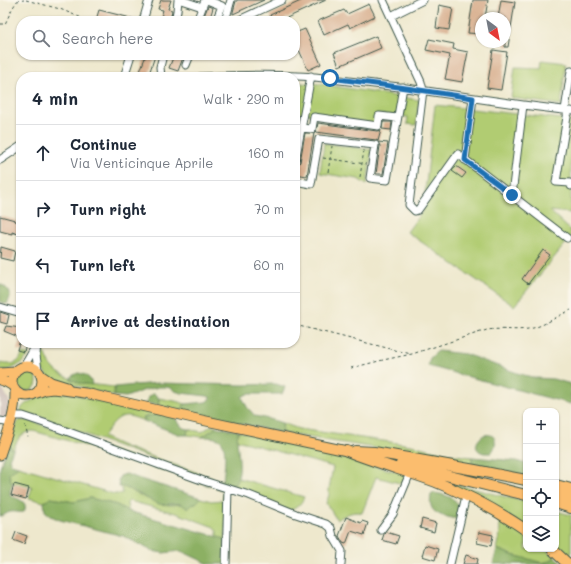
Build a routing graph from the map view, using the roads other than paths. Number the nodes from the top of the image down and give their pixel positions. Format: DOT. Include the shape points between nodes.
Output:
graph roads {
  1 [pos="149,0"];
  2 [pos="180,0"];
  3 [pos="231,0"];
  4 [pos="282,0"];
  5 [pos="383,0"];
  6 [pos="423,0"];
  7 [pos="204,2"];
  8 [pos="144,16"];
  9 [pos="176,16"];
  10 [pos="198,16"];
  11 [pos="218,16"];
  12 [pos="226,16"];
  13 [pos="248,16"];
  14 [pos="391,16"];
  15 [pos="129,60"];
  16 [pos="162,60"];
  17 [pos="188,60"];
  18 [pos="186,65"];
  19 [pos="571,71"];
  20 [pos="126,72"];
  21 [pos="160,72"];
  22 [pos="300,76"];
  23 [pos="311,76"];
  24 [pos="403,87"];
  25 [pos="423,90"];
  26 [pos="473,98"];
  27 [pos="523,105"];
  28 [pos="568,111"];
  29 [pos="397,118"];
  30 [pos="300,126"];
  31 [pos="300,131"];
  32 [pos="16,149"];
  33 [pos="0,160"];
  34 [pos="465,160"];
  35 [pos="300,182"];
  36 [pos="571,186"];
  37 [pos="512,195"];
  38 [pos="567,238"];
  39 [pos="0,307"];
  40 [pos="16,312"];
  41 [pos="34,348"];
  42 [pos="37,348"];
  43 [pos="24,366"];
  44 [pos="15,372"];
  45 [pos="0,373"];
  46 [pos="40,373"];
  47 [pos="0,380"];
  48 [pos="14,389"];
  49 [pos="85,393"];
  50 [pos="35,394"];
  51 [pos="12,419"];
  52 [pos="0,421"];
  53 [pos="347,451"];
  54 [pos="0,455"];
  55 [pos="377,457"];
  56 [pos="410,473"];
  57 [pos="523,479"];
  58 [pos="523,485"];
  59 [pos="563,488"];
  60 [pos="228,489"];
  61 [pos="523,494"];
  62 [pos="466,496"];
  63 [pos="571,498"];
  64 [pos="559,504"];
  65 [pos="571,508"];
  66 [pos="523,528"];
  67 [pos="381,530"];
  68 [pos="555,552"];
  69 [pos="226,564"];
  70 [pos="341,564"];
  71 [pos="450,564"];
  72 [pos="568,564"];
  1 -- 8 [label="street"];
  2 -- 7 [label="street"];
  2 -- 9 [label="street"];
  3 -- 12 [label="street"];
  4 -- 13 [label="street"];
  5 -- 14 [label="street"];
  6 -- 14 [label="street"];
  7 -- 10 [label="street"];
  7 -- 11 [label="street" via="222,6"];
  14 -- 25 [label="street"];
  15 -- 20 [label="street"];
  16 -- 21 [label="street"];
  17 -- 18 [label="street"];
  19 -- 28 [label="street"];
  22 -- 23 [label="street"];
  23 -- 24 [label="street"];
  23 -- 30 [label="street"];
  24 -- 25 [label="street"];
  24 -- 29 [label="street"];
  25 -- 26 [label="street"];
  25 -- 34 [label="street" via="409,205 415,211 418,210 458,154"];
  26 -- 27 [label="street"];
  26 -- 34 [label="street"];
  27 -- 28 [label="street"];
  27 -- 37 [label="street"];
  28 -- 36 [label="street" via="556,182 570,183"];
  29 -- 31 [label="street" via="379,116 378,126 314,117 312,129"];
  29 -- 35 [label="street" via="387,180 370,178 375,145 319,139 311,184"];
  32 -- 33 [label="street"];
  34 -- 37 [label="street"];
  37 -- 38 [label="street"];
  39 -- 40 [label="street"];
  41 -- 43 [label="street"];
  42 -- 46 [label="street"];
  43 -- 44 [label="main road"];
  43 -- 46 [label="main road" via="34,367"];
  44 -- 45 [label="main road"];
  44 -- 48 [label="main road" via="12,382"];
  46 -- 49 [label="main road" via="51,382"];
  46 -- 50 [label="main road" via="42,385"];
  47 -- 48 [label="main road"];
  48 -- 50 [label="main road" via="23,396"];
  48 -- 51 [label="main road"];
  49 -- 50 [label="main road" via="53,389"];
  49 -- 53 [label="main road"];
  50 -- 51 [label="main road" via="24,402"];
  51 -- 52 [label="street"];
  51 -- 54 [label="main road"];
  51 -- 60 [label="street" via="23,416"];
  53 -- 55 [label="highway"];
  53 -- 56 [label="highway"];
  53 -- 57 [label="highway" via="374,452"];
  55 -- 58 [label="highway"];
  55 -- 61 [label="highway"];
  56 -- 62 [label="highway"];
  56 -- 67 [label="street" via="393,514"];
  59 -- 63 [label="highway"];
  60 -- 69 [label="street"];
  60 -- 70 [label="street" via="326,524 331,528 342,551"];
  62 -- 66 [label="highway" via="506,516"];
  62 -- 71 [label="street"];
  64 -- 65 [label="highway"];
  68 -- 72 [label="highway"];
}
